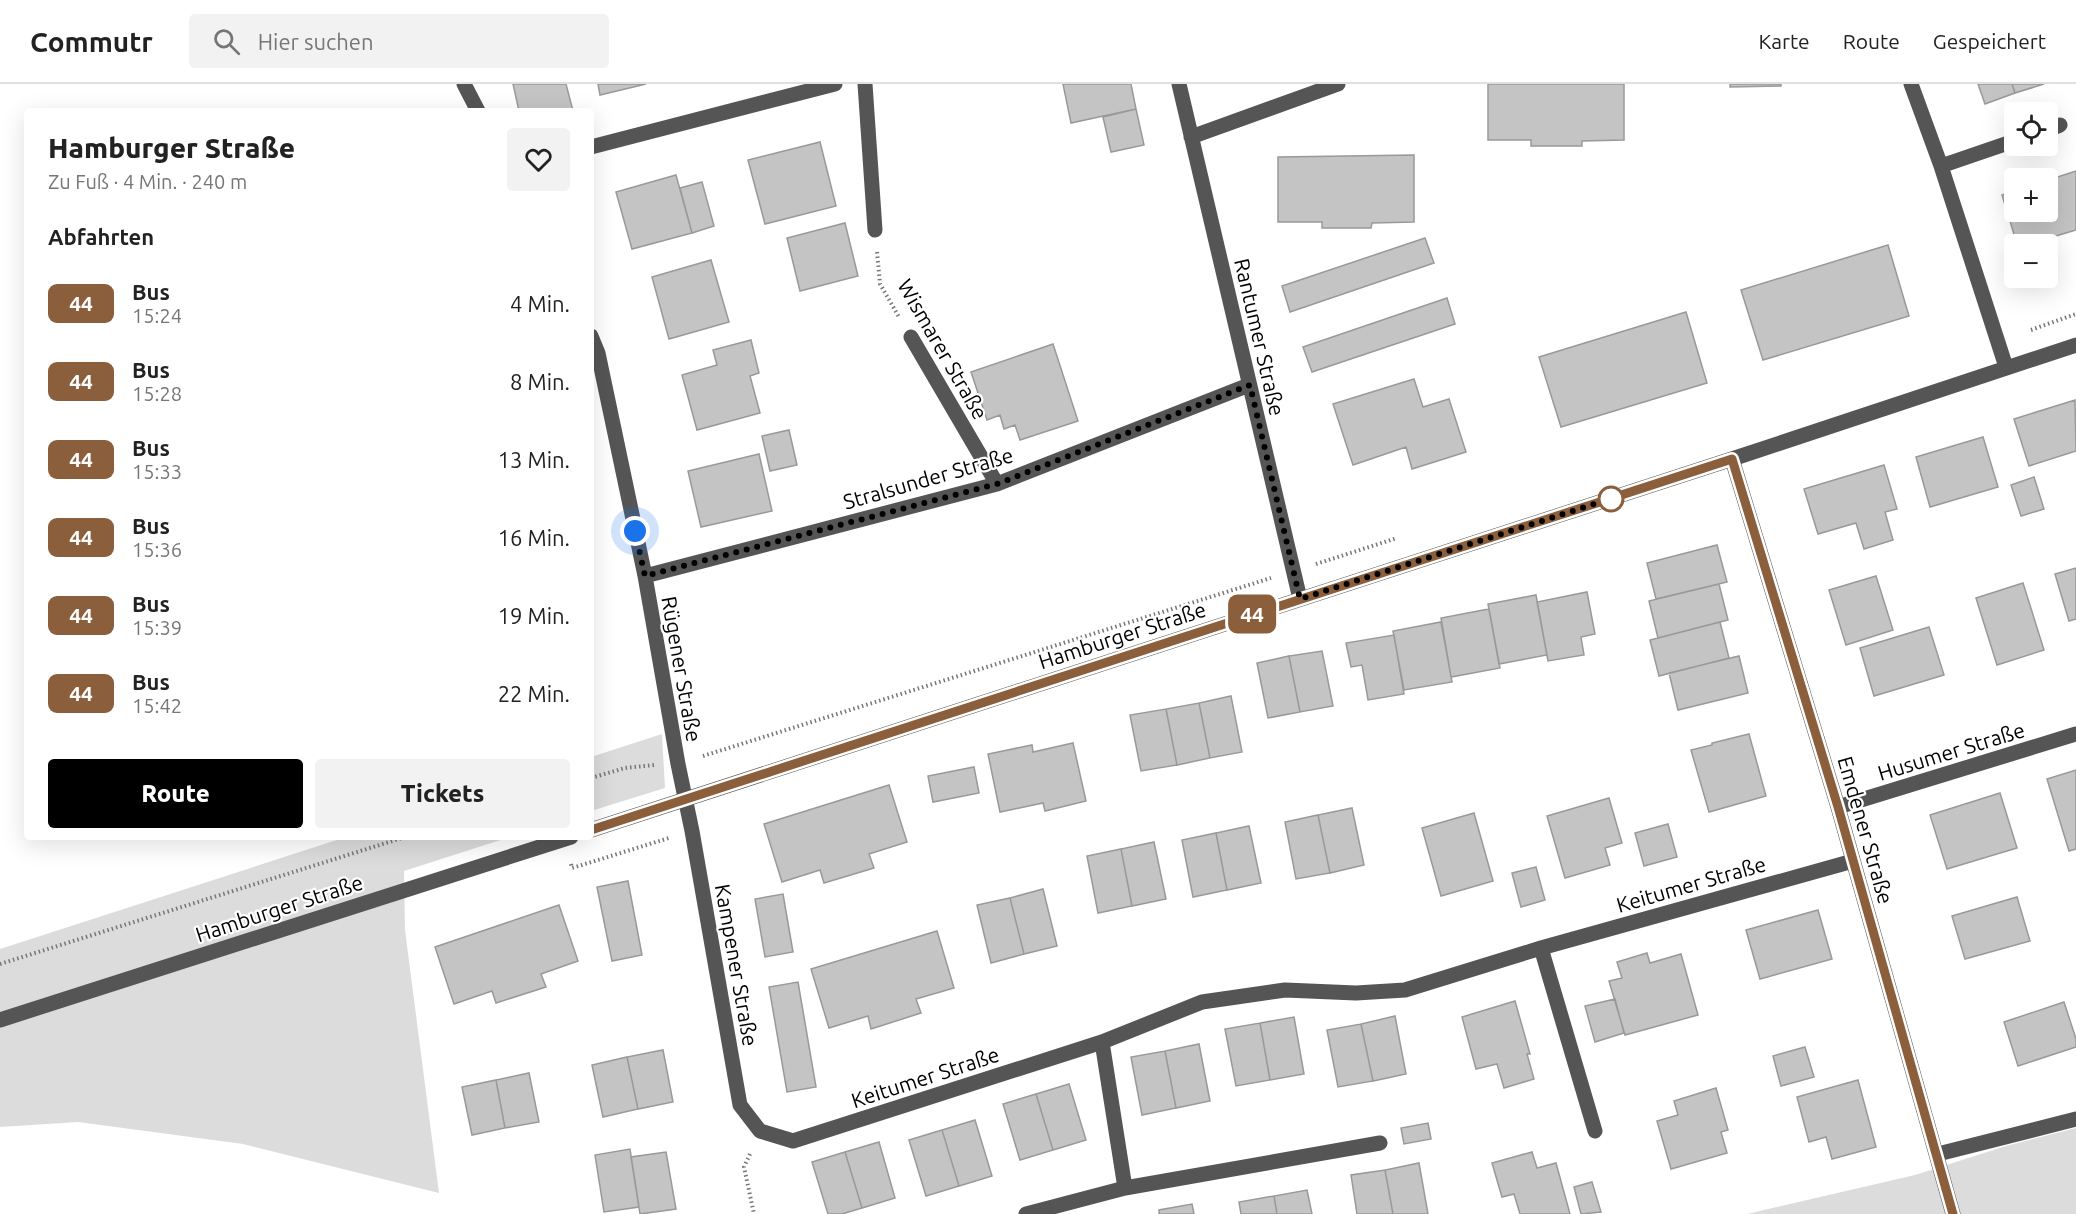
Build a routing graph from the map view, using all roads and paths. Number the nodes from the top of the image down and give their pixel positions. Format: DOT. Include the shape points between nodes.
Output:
graph roads {
  1 [pos="464,84"];
  2 [pos="835,84"];
  3 [pos="865,84"];
  4 [pos="1179,84"];
  5 [pos="1338,84"];
  6 [pos="1911,84"];
  7 [pos="476,108"];
  8 [pos="1191,137"];
  9 [pos="2004,144"];
  10 [pos="594,146"];
  11 [pos="1941,166"];
  12 [pos="875,230"];
  13 [pos="2076,314"];
  14 [pos="911,337"];
  15 [pos="1998,342"];
  16 [pos="594,344"];
  17 [pos="2076,345"];
  18 [pos="2006,367"];
  19 [pos="1250,385"];
  20 [pos="1732,459"];
  21 [pos="997,484"];
  22 [pos="1407,535"];
  23 [pos="1294,571"];
  24 [pos="645,576"];
  25 [pos="1300,599"];
  26 [pos="2076,734"];
  27 [pos="678,764"];
  28 [pos="594,777"];
  29 [pos="687,799"];
  30 [pos="1838,807"];
  31 [pos="594,829"];
  32 [pos="395,840"];
  33 [pos="562,840"];
  34 [pos="1853,861"];
  35 [pos="1541,948"];
  36 [pos="0,964"];
  37 [pos="0,1020"];
  38 [pos="1102,1042"];
  39 [pos="2076,1119"];
  40 [pos="760,1131"];
  41 [pos="1595,1131"];
  42 [pos="1380,1143"];
  43 [pos="1938,1154"];
  44 [pos="1125,1188"];
  45 [pos="754,1214"];
  46 [pos="1026,1214"];
  47 [pos="1953,1214"];
  1 -- 7 [label="street"];
  2 -- 10 [label="street"];
  3 -- 12 [label="street"];
  4 -- 8 [label="street, Rantumer Straße"];
  5 -- 8 [label="street"];
  6 -- 11 [label="street"];
  8 -- 19 [label="street, Rantumer Straße"];
  9 -- 11 [label="street"];
  11 -- 15 [label="street"];
  12 -- 14 [label="path, Wismarer Straße" via="880,284"];
  13 -- 15 [label="path"];
  14 -- 21 [label="street, Wismarer Straße"];
  15 -- 18 [label="street"];
  16 -- 24 [label="street, Rügener Straße"];
  17 -- 18 [label="street, Hamburger Straße"];
  18 -- 20 [label="street, Hamburger Straße"];
  19 -- 21 [label="street, Stralsunder Straße"];
  19 -- 23 [label="street, Rantumer Straße"];
  20 -- 25 [label="street, Hamburger Straße"];
  20 -- 30 [label="street, Emdener Straße"];
  21 -- 24 [label="street, Stralsunder Straße"];
  22 -- 23 [label="path"];
  23 -- 25 [label="street, Rantumer Straße"];
  23 -- 27 [label="path"];
  24 -- 27 [label="street, Rügener Straße"];
  25 -- 29 [label="street, Hamburger Straße"];
  26 -- 30 [label="street, Husumer Straße"];
  27 -- 28 [label="path" via="624,768"];
  27 -- 29 [label="street, Rügener Straße"];
  29 -- 31 [label="street, Hamburger Straße"];
  29 -- 40 [label="street, Kampener Straße" via="740,1105"];
  30 -- 34 [label="street, Emdener Straße"];
  32 -- 36 [label="path"];
  33 -- 37 [label="street, Hamburger Straße"];
  34 -- 35 [label="street, Keitumer Straße"];
  34 -- 43 [label="street, Emdener Straße"];
  35 -- 38 [label="street, Keitumer Straße" via="1405,990 1285,990 1202,1002"];
  35 -- 41 [label="street"];
  38 -- 40 [label="street, Keitumer Straße" via="793,1141"];
  38 -- 44 [label="street"];
  39 -- 43 [label="street"];
  40 -- 45 [label="path" via="744,1167"];
  42 -- 44 [label="street"];
  43 -- 47 [label="street, Emdener Straße"];
  44 -- 46 [label="street"];
}
